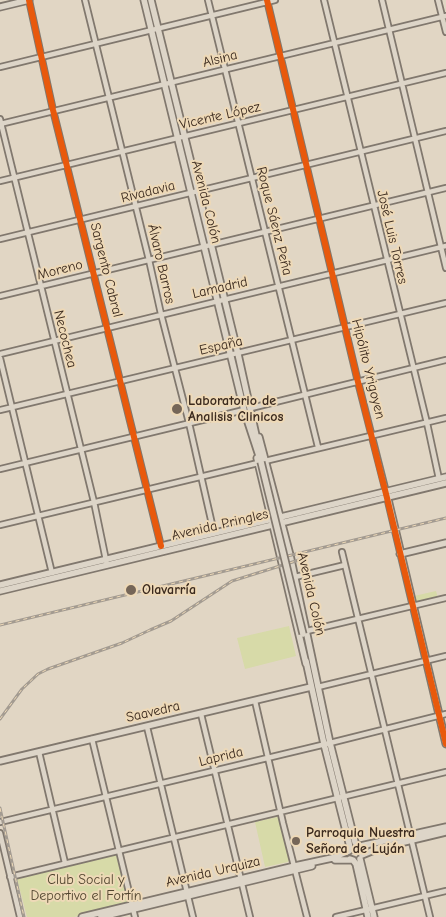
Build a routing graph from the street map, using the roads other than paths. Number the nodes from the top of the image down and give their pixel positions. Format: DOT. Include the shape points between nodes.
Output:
graph roads {
  1 [pos="29,0"];
  2 [pos="85,0"];
  3 [pos="144,0"];
  4 [pos="150,0"];
  5 [pos="208,0"];
  6 [pos="275,0"];
  7 [pos="324,0"];
  8 [pos="382,0"];
  9 [pos="438,0"];
  10 [pos="267,1"];
  11 [pos="0,7"];
  12 [pos="213,15"];
  13 [pos="444,16"];
  14 [pos="154,29"];
  15 [pos="388,30"];
  16 [pos="446,32"];
  17 [pos="97,43"];
  18 [pos="334,43"];
  19 [pos="42,56"];
  20 [pos="280,56"];
  21 [pos="0,67"];
  22 [pos="225,69"];
  23 [pos="446,74"];
  24 [pos="167,84"];
  25 [pos="402,84"];
  26 [pos="109,97"];
  27 [pos="347,97"];
  28 [pos="54,110"];
  29 [pos="293,110"];
  30 [pos="0,122"];
  31 [pos="239,123"];
  32 [pos="446,131"];
  33 [pos="180,137"];
  34 [pos="415,138"];
  35 [pos="123,152"];
  36 [pos="360,152"];
  37 [pos="67,165"];
  38 [pos="306,165"];
  39 [pos="14,178"];
  40 [pos="252,178"];
  41 [pos="0,181"];
  42 [pos="446,188"];
  43 [pos="194,192"];
  44 [pos="428,192"];
  45 [pos="136,206"];
  46 [pos="373,206"];
  47 [pos="81,219"];
  48 [pos="320,219"];
  49 [pos="27,232"];
  50 [pos="266,232"];
  51 [pos="0,239"];
  52 [pos="211,245"];
  53 [pos="203,246"];
  54 [pos="443,246"];
  55 [pos="149,260"];
  56 [pos="386,260"];
  57 [pos="446,268"];
  58 [pos="94,273"];
  59 [pos="332,273"];
  60 [pos="41,286"];
  61 [pos="278,286"];
  62 [pos="0,296"];
  63 [pos="224,298"];
  64 [pos="217,300"];
  65 [pos="446,303"];
  66 [pos="399,313"];
  67 [pos="161,314"];
  68 [pos="108,328"];
  69 [pos="345,328"];
  70 [pos="291,340"];
  71 [pos="54,341"];
  72 [pos="0,354"];
  73 [pos="238,354"];
  74 [pos="230,355"];
  75 [pos="0,358"];
  76 [pos="446,360"];
  77 [pos="174,368"];
  78 [pos="413,368"];
  79 [pos="121,382"];
  80 [pos="358,382"];
  81 [pos="67,395"];
  82 [pos="304,395"];
  83 [pos="12,407"];
  84 [pos="252,408"];
  85 [pos="0,410"];
  86 [pos="244,410"];
  87 [pos="446,418"];
  88 [pos="189,423"];
  89 [pos="426,423"];
  90 [pos="371,435"];
  91 [pos="134,436"];
  92 [pos="318,448"];
  93 [pos="80,449"];
  94 [pos="26,462"];
  95 [pos="261,462"];
  96 [pos="0,469"];
  97 [pos="201,476"];
  98 [pos="446,477"];
  99 [pos="439,479"];
  100 [pos="446,483"];
  101 [pos="147,490"];
  102 [pos="387,495"];
  103 [pos="94,502"];
  104 [pos="38,516"];
  105 [pos="281,520"];
  106 [pos="272,523"];
  107 [pos="0,525"];
  108 [pos="214,533"];
  109 [pos="446,543"];
  110 [pos="162,546"];
  111 [pos="342,552"];
  112 [pos="400,554"];
  113 [pos="107,562"];
  114 [pos="345,565"];
  115 [pos="53,575"];
  116 [pos="295,577"];
  117 [pos="0,585"];
  118 [pos="0,591"];
  119 [pos="446,598"];
  120 [pos="412,606"];
  121 [pos="358,619"];
  122 [pos="305,633"];
  123 [pos="446,656"];
  124 [pos="426,660"];
  125 [pos="306,664"];
  126 [pos="372,673"];
  127 [pos="315,687"];
  128 [pos="255,700"];
  129 [pos="200,714"];
  130 [pos="443,714"];
  131 [pos="147,727"];
  132 [pos="385,728"];
  133 [pos="92,739"];
  134 [pos="327,743"];
  135 [pos="446,744"];
  136 [pos="39,752"];
  137 [pos="268,757"];
  138 [pos="0,761"];
  139 [pos="215,771"];
  140 [pos="446,772"];
  141 [pos="398,782"];
  142 [pos="162,783"];
  143 [pos="340,796"];
  144 [pos="106,797"];
  145 [pos="52,809"];
  146 [pos="280,810"];
  147 [pos="0,822"];
  148 [pos="228,824"];
  149 [pos="446,827"];
  150 [pos="446,832"];
  151 [pos="0,833"];
  152 [pos="174,837"];
  153 [pos="412,838"];
  154 [pos="359,847"];
  155 [pos="118,850"];
  156 [pos="349,850"];
  157 [pos="357,858"];
  158 [pos="65,863"];
  159 [pos="295,868"];
  160 [pos="10,877"];
  161 [pos="242,881"];
  162 [pos="446,891"];
  163 [pos="187,893"];
  164 [pos="425,896"];
  165 [pos="133,907"];
  166 [pos="369,909"];
  167 [pos="20,917"];
  168 [pos="82,917"];
  169 [pos="101,917"];
  170 [pos="135,917"];
  171 [pos="193,917"];
  172 [pos="250,917"];
  173 [pos="307,917"];
  174 [pos="336,917"];
  175 [pos="368,917"];
  176 [pos="374,917"];
  177 [pos="430,917"];
  1 -- 11 [label="main road"];
  1 -- 19 [label="street, Sargento Cabral"];
  2 -- 17 [label="street, Álvaro Barros"];
  3 -- 14 [label="main road, Avenida Colón"];
  4 -- 14 [label="main road, Avenida Colón"];
  5 -- 12 [label="street, Roque Sáenz Peña"];
  6 -- 10 [label="street"];
  7 -- 18 [label="street, José Luis Torres"];
  8 -- 15 [label="street"];
  9 -- 13 [label="street"];
  10 -- 12 [label="street"];
  10 -- 20 [label="street, Hipólito Yrigoyen"];
  12 -- 14 [label="street"];
  12 -- 22 [label="street, Roque Sáenz Peña"];
  13 -- 15 [label="street, Alsina"];
  13 -- 16 [label="street"];
  14 -- 17 [label="street"];
  14 -- 24 [label="main road, Avenida Colón"];
  15 -- 18 [label="street, Alsina"];
  15 -- 25 [label="street"];
  17 -- 19 [label="street"];
  17 -- 26 [label="street, Álvaro Barros"];
  18 -- 20 [label="street, Alsina"];
  18 -- 27 [label="street, José Luis Torres"];
  19 -- 21 [label="street"];
  19 -- 28 [label="street, Sargento Cabral"];
  20 -- 22 [label="street, Alsina"];
  20 -- 29 [label="street, Hipólito Yrigoyen"];
  22 -- 24 [label="street, Alsina"];
  22 -- 31 [label="street, Roque Sáenz Peña"];
  23 -- 25 [label="street, Vicente López"];
  24 -- 26 [label="street, Alsina"];
  24 -- 33 [label="main road, Avenida Colón"];
  25 -- 27 [label="street, Vicente López"];
  25 -- 34 [label="street"];
  26 -- 28 [label="street, Alsina"];
  26 -- 35 [label="street, Álvaro Barros"];
  27 -- 29 [label="street, Vicente López"];
  27 -- 36 [label="street, José Luis Torres"];
  28 -- 30 [label="street, Alsina"];
  28 -- 37 [label="street, Sargento Cabral"];
  29 -- 31 [label="street, Vicente López"];
  29 -- 38 [label="street, Hipólito Yrigoyen"];
  30 -- 39 [label="street, Necochea"];
  31 -- 33 [label="street, Vicente López"];
  31 -- 40 [label="street, Roque Sáenz Peña"];
  32 -- 34 [label="street, Rivadavia"];
  33 -- 35 [label="street, Vicente López"];
  33 -- 43 [label="main road, Avenida Colón"];
  34 -- 36 [label="street, Rivadavia"];
  34 -- 44 [label="street"];
  35 -- 37 [label="street, Vicente López"];
  35 -- 45 [label="street, Álvaro Barros"];
  36 -- 38 [label="street, Rivadavia"];
  36 -- 46 [label="street, José Luis Torres"];
  37 -- 39 [label="street, Vicente López"];
  37 -- 47 [label="street, Sargento Cabral"];
  38 -- 40 [label="street, Rivadavia"];
  38 -- 48 [label="street, Hipólito Yrigoyen"];
  39 -- 41 [label="street, Vicente López"];
  39 -- 49 [label="street, Necochea"];
  40 -- 43 [label="street, Rivadavia"];
  40 -- 50 [label="street, Roque Sáenz Peña"];
  42 -- 44 [label="street, Moreno"];
  43 -- 45 [label="street, Rivadavia"];
  43 -- 52 [label="main road, Avenida Colón"];
  43 -- 53 [label="main road, Avenida Colón"];
  44 -- 46 [label="street, Moreno"];
  44 -- 54 [label="street"];
  45 -- 47 [label="street, Rivadavia"];
  45 -- 55 [label="street, Álvaro Barros"];
  46 -- 48 [label="street, Moreno"];
  46 -- 56 [label="street, José Luis Torres"];
  47 -- 49 [label="street, Rivadavia"];
  47 -- 58 [label="street, Sargento Cabral"];
  48 -- 50 [label="street, Moreno"];
  48 -- 59 [label="street, Hipólito Yrigoyen"];
  49 -- 51 [label="street, Rivadavia"];
  49 -- 60 [label="street, Necochea"];
  50 -- 52 [label="street, Moreno"];
  50 -- 61 [label="street, Roque Sáenz Peña"];
  52 -- 53 [label="street, Moreno"];
  52 -- 63 [label="main road, Avenida Colón"];
  53 -- 55 [label="street, Moreno"];
  53 -- 64 [label="main road, Avenida Colón"];
  54 -- 56 [label="street, Lamadrid"];
  54 -- 57 [label="street"];
  55 -- 58 [label="street, Moreno"];
  55 -- 67 [label="street, Álvaro Barros"];
  56 -- 59 [label="street, Lamadrid"];
  56 -- 66 [label="street, José Luis Torres"];
  58 -- 60 [label="street, Moreno"];
  58 -- 68 [label="street, Sargento Cabral"];
  59 -- 61 [label="street, Lamadrid"];
  59 -- 69 [label="street, Hipólito Yrigoyen"];
  60 -- 62 [label="street, Moreno"];
  60 -- 71 [label="street, Necochea"];
  61 -- 63 [label="street, Lamadrid"];
  61 -- 70 [label="street, Roque Sáenz Peña"];
  63 -- 64 [label="street, Lamadrid"];
  63 -- 73 [label="main road, Avenida Colón"];
  64 -- 67 [label="street, Lamadrid"];
  64 -- 74 [label="main road, Avenida Colón"];
  65 -- 66 [label="street, España"];
  66 -- 69 [label="street, España"];
  66 -- 78 [label="street, José Luis Torres"];
  67 -- 68 [label="street, Lamadrid"];
  67 -- 77 [label="street, Álvaro Barros"];
  68 -- 71 [label="street, Lamadrid"];
  68 -- 79 [label="street, Sargento Cabral"];
  69 -- 70 [label="street, España"];
  69 -- 80 [label="street, Hipólito Yrigoyen"];
  70 -- 73 [label="street, España"];
  70 -- 82 [label="street, Roque Sáenz Peña"];
  71 -- 72 [label="street, Lamadrid"];
  71 -- 81 [label="street, Necochea"];
  73 -- 74 [label="street, España"];
  73 -- 84 [label="main road, Avenida Colón"];
  74 -- 77 [label="street, España"];
  74 -- 86 [label="main road, Avenida Colón"];
  75 -- 83 [label="street"];
  76 -- 78 [label="street"];
  77 -- 79 [label="street, España"];
  77 -- 88 [label="street, Álvaro Barros"];
  78 -- 80 [label="street"];
  78 -- 89 [label="street, José Luis Torres"];
  79 -- 81 [label="street, España"];
  79 -- 91 [label="street, Sargento Cabral"];
  80 -- 82 [label="street"];
  80 -- 90 [label="street, Hipólito Yrigoyen"];
  81 -- 83 [label="street, España"];
  81 -- 93 [label="street, Necochea"];
  82 -- 84 [label="street"];
  82 -- 92 [label="street, Roque Sáenz Peña"];
  83 -- 85 [label="street, España"];
  83 -- 94 [label="street"];
  84 -- 95 [label="main road, Avenida Colón"];
  86 -- 88 [label="street"];
  86 -- 95 [label="main road, Avenida Colón"];
  87 -- 89 [label="street"];
  88 -- 91 [label="street"];
  88 -- 97 [label="street, Álvaro Barros"];
  89 -- 90 [label="street"];
  89 -- 99 [label="street, José Luis Torres"];
  90 -- 92 [label="street"];
  90 -- 102 [label="street, Hipólito Yrigoyen"];
  91 -- 93 [label="street"];
  91 -- 101 [label="street, Sargento Cabral"];
  92 -- 95 [label="street"];
  93 -- 94 [label="street"];
  93 -- 103 [label="street, Necochea"];
  94 -- 96 [label="street"];
  94 -- 104 [label="street"];
  95 -- 97 [label="street"];
  95 -- 105 [label="main road, Avenida Colón"];
  95 -- 106 [label="main road, Avenida Colón"];
  95 -- 122 [label="main road, Avenida Colón, bridge"];
  97 -- 101 [label="street"];
  97 -- 108 [label="street, Álvaro Barros"];
  98 -- 99 [label="main road, Avenida Pringles"];
  99 -- 102 [label="main road, Avenida Pringles"];
  100 -- 102 [label="main road, Avenida Pringles"];
  101 -- 103 [label="street"];
  101 -- 110 [label="street, Sargento Cabral"];
  102 -- 105 [label="main road, Avenida Pringles"];
  102 -- 112 [label="main road, Hipólito Yrigoyen"];
  103 -- 104 [label="street"];
  103 -- 113 [label="street, Necochea"];
  104 -- 107 [label="street"];
  104 -- 115 [label="street"];
  105 -- 106 [label="main road, Avenida Pringles"];
  105 -- 116 [label="main road, Avenida Colón"];
  106 -- 108 [label="main road, Avenida Pringles"];
  106 -- 113 [label="main road, Avenida Pringles"];
  106 -- 125 [label="main road, Avenida Colón"];
  108 -- 110 [label="main road, Avenida Pringles"];
  109 -- 112 [label="main road"];
  110 -- 113 [label="main road, Avenida Pringles"];
  111 -- 114 [label="street"];
  112 -- 120 [label="main road, Hipólito Yrigoyen"];
  113 -- 115 [label="main road, Avenida Pringles"];
  114 -- 116 [label="street"];
  114 -- 121 [label="street"];
  115 -- 117 [label="main road, Avenida Pringles"];
  115 -- 118 [label="main road, Avenida Pringles"];
  116 -- 122 [label="main road, Avenida Colón"];
  119 -- 120 [label="street"];
  120 -- 121 [label="street"];
  120 -- 124 [label="main road, Hipólito Yrigoyen"];
  121 -- 122 [label="street"];
  121 -- 126 [label="street"];
  122 -- 125 [label="main road, Avenida Colón"];
  122 -- 127 [label="main road, Avenida Colón"];
  123 -- 124 [label="street, Saavedra"];
  124 -- 126 [label="street, Saavedra"];
  124 -- 130 [label="main road, Hipólito Yrigoyen"];
  125 -- 127 [label="main road, Avenida Colón"];
  126 -- 127 [label="street, Saavedra"];
  126 -- 132 [label="street"];
  127 -- 128 [label="main road, Saavedra"];
  127 -- 134 [label="main road, Avenida Colón"];
  128 -- 129 [label="main road, Saavedra"];
  128 -- 137 [label="street"];
  129 -- 131 [label="main road, Saavedra"];
  129 -- 139 [label="street"];
  130 -- 132 [label="street, Laprida"];
  130 -- 135 [label="main road, Hipólito Yrigoyen"];
  131 -- 133 [label="main road, Saavedra"];
  131 -- 142 [label="street"];
  132 -- 134 [label="street, Laprida"];
  132 -- 141 [label="street"];
  133 -- 136 [label="main road, Saavedra"];
  133 -- 144 [label="street"];
  134 -- 137 [label="street, Laprida"];
  134 -- 143 [label="main road, Avenida Colón"];
  136 -- 138 [label="main road, Saavedra"];
  136 -- 145 [label="street"];
  137 -- 139 [label="street, Laprida"];
  137 -- 146 [label="street"];
  139 -- 142 [label="street, Laprida"];
  139 -- 148 [label="street"];
  140 -- 141 [label="street"];
  141 -- 143 [label="street"];
  141 -- 153 [label="street"];
  142 -- 144 [label="street, Laprida"];
  142 -- 152 [label="street"];
  143 -- 146 [label="street"];
  143 -- 154 [label="main road, Avenida Colón"];
  143 -- 156 [label="main road, Avenida Colón"];
  144 -- 145 [label="street, Laprida"];
  144 -- 155 [label="street"];
  145 -- 147 [label="street, Laprida"];
  145 -- 158 [label="street"];
  146 -- 148 [label="street"];
  146 -- 159 [label="street"];
  148 -- 152 [label="street"];
  148 -- 161 [label="street"];
  149 -- 153 [label="main road, Avenida Urquiza"];
  150 -- 153 [label="main road, Avenida Urquiza"];
  151 -- 160 [label="street"];
  152 -- 155 [label="street"];
  152 -- 163 [label="street"];
  153 -- 154 [label="main road, Avenida Urquiza"];
  153 -- 157 [label="main road, Avenida Urquiza"];
  153 -- 164 [label="street"];
  154 -- 156 [label="main road, Avenida Urquiza"];
  154 -- 157 [label="main road, Avenida Colón" via="363,851"];
  155 -- 158 [label="street"];
  155 -- 165 [label="street"];
  156 -- 157 [label="main road, Avenida Colón" via="348,856"];
  156 -- 159 [label="main road, Avenida Urquiza"];
  157 -- 159 [label="main road, Avenida Urquiza"];
  157 -- 166 [label="main road"];
  158 -- 160 [label="street"];
  159 -- 161 [label="main road, Avenida Urquiza"];
  159 -- 173 [label="street"];
  160 -- 167 [label="street"];
  161 -- 163 [label="main road, Avenida Urquiza"];
  161 -- 172 [label="street"];
  162 -- 164 [label="street"];
  163 -- 165 [label="main road, Avenida Urquiza"];
  163 -- 171 [label="street"];
  164 -- 166 [label="street"];
  164 -- 177 [label="street"];
  165 -- 168 [label="main road, Avenida Urquiza"];
  165 -- 169 [label="main road, Avenida Urquiza"];
  165 -- 170 [label="street"];
  166 -- 174 [label="street"];
  166 -- 175 [label="main road"];
  166 -- 176 [label="main road"];
}
